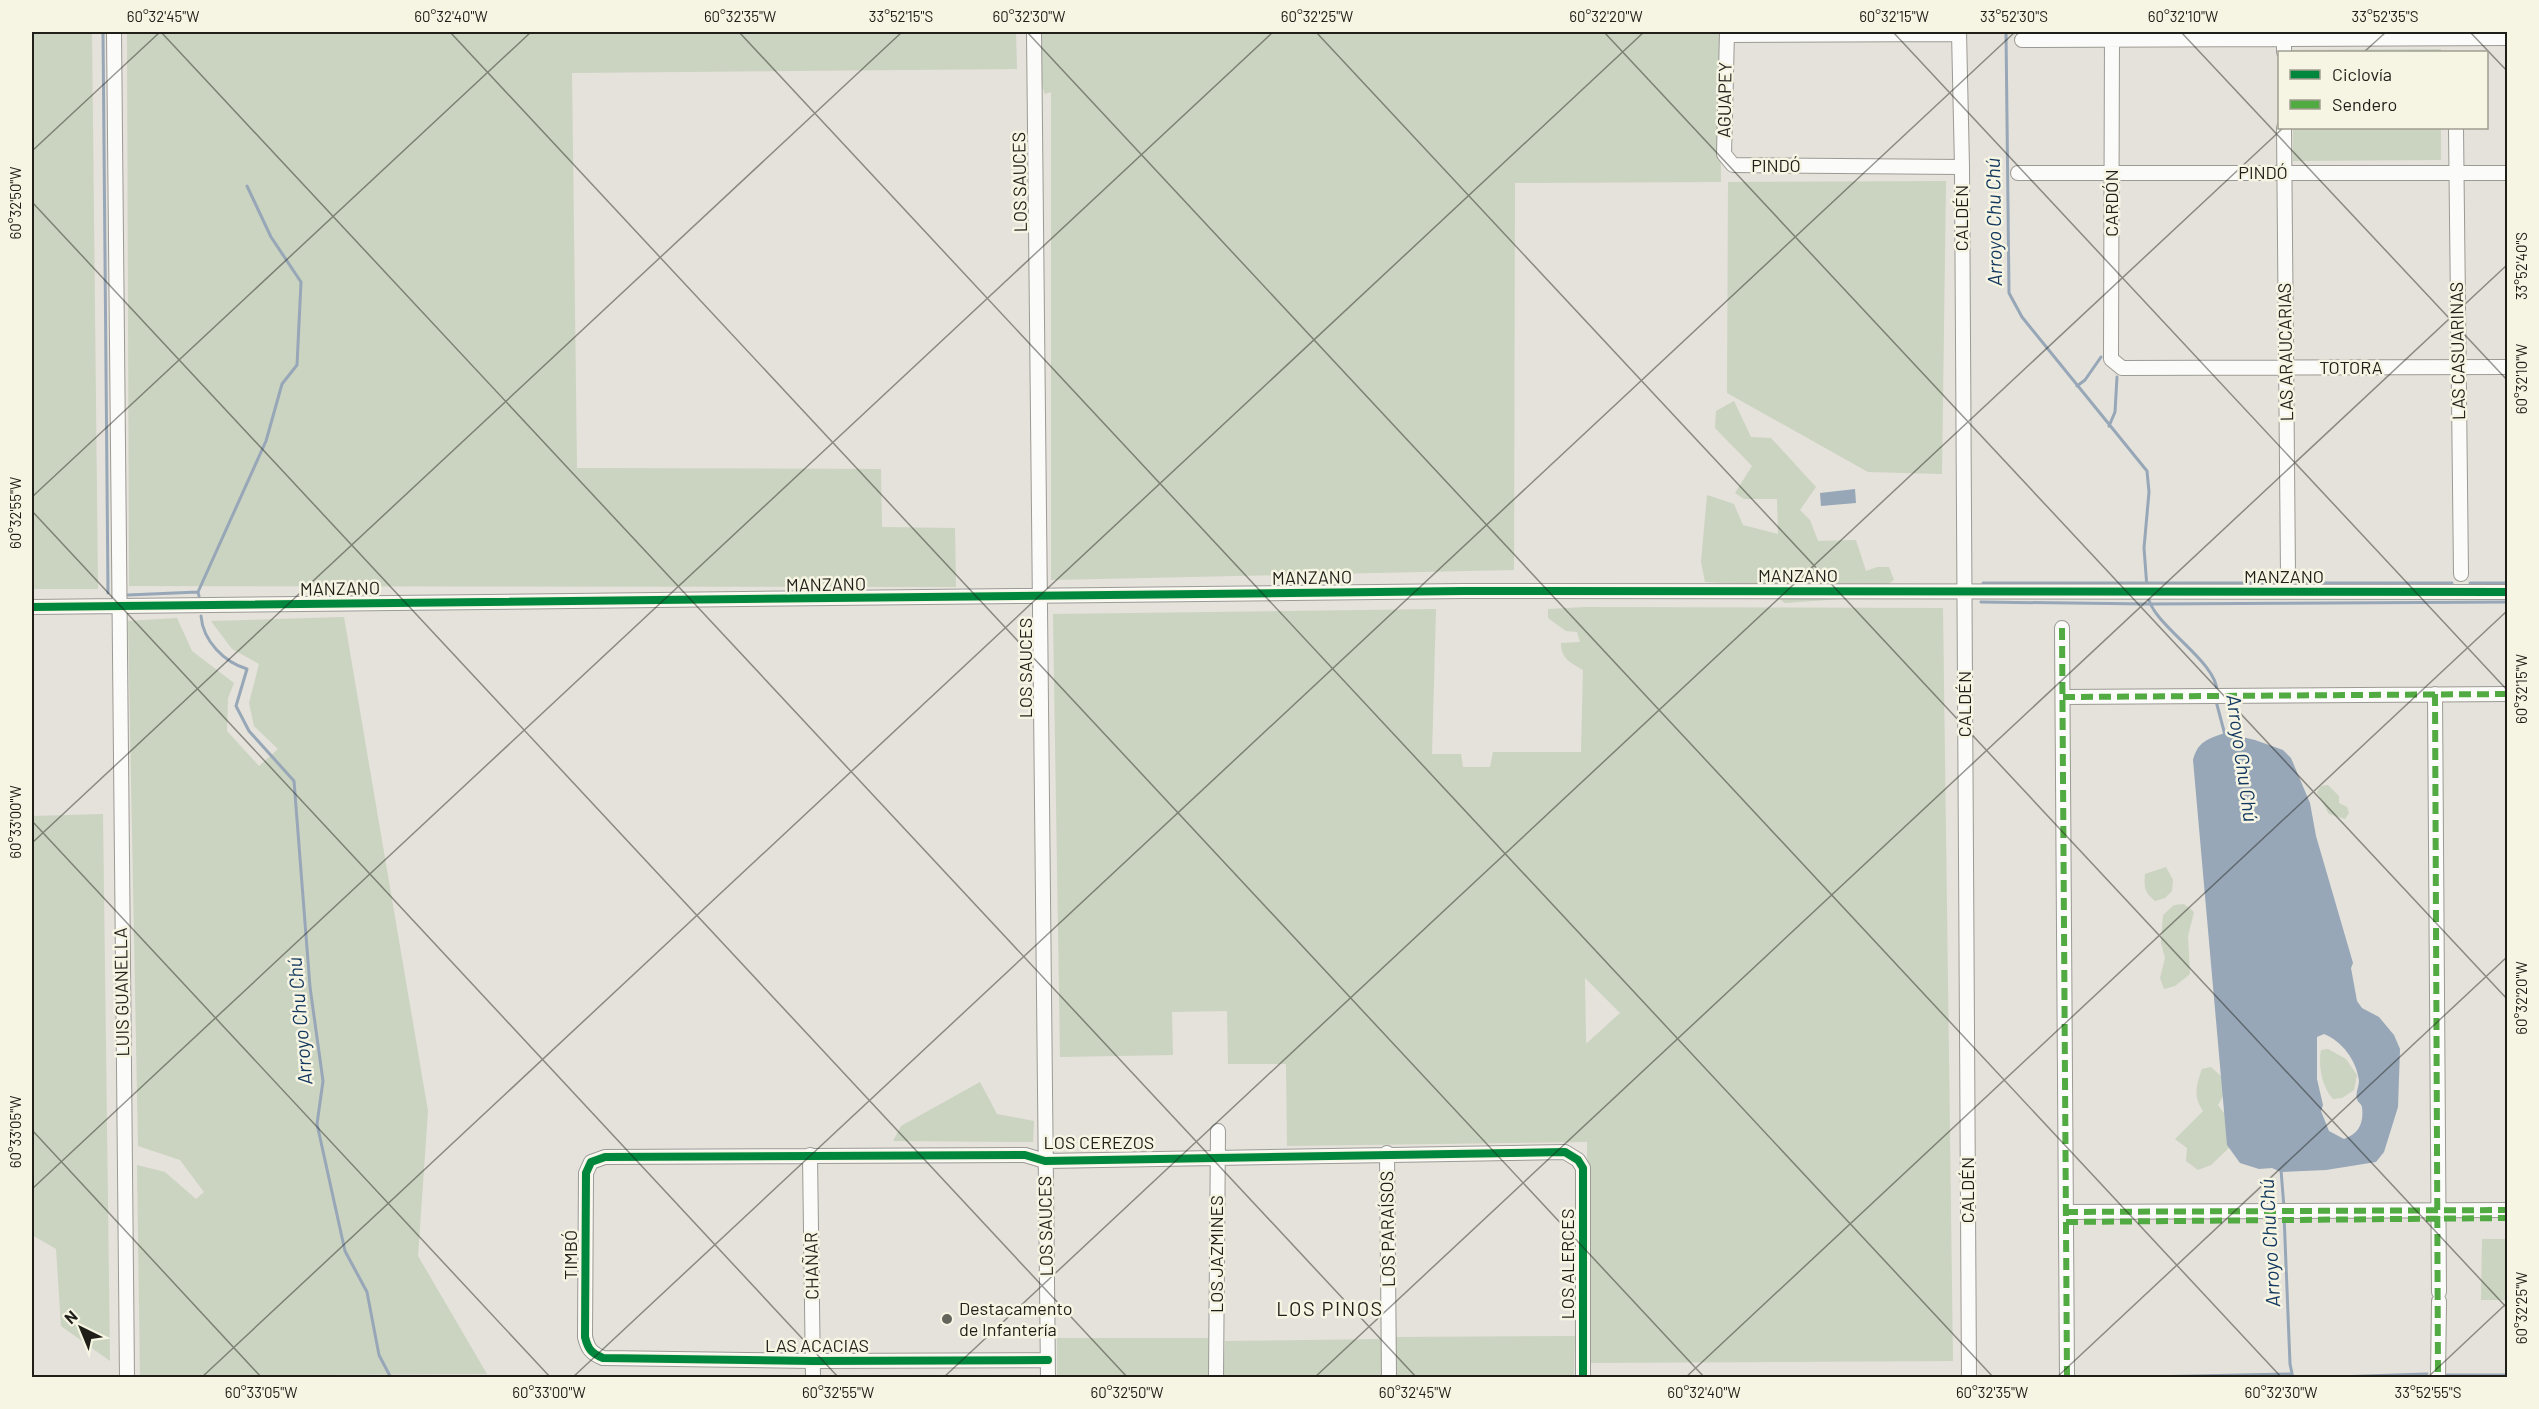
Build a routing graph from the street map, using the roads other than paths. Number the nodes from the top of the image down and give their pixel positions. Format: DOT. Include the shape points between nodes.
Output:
graph roads {
  1 [pos="114,32"];
  2 [pos="1034,32"];
  3 [pos="1727,33"];
  4 [pos="1959,33"];
  5 [pos="2456,35"];
  6 [pos="2112,36"];
  7 [pos="2508,38"];
  8 [pos="2022,40"];
  9 [pos="2284,41"];
  10 [pos="2456,51"];
  11 [pos="2284,129"];
  12 [pos="2456,129"];
  13 [pos="1733,165"];
  14 [pos="1962,167"];
  15 [pos="2018,173"];
  16 [pos="2284,173"];
  17 [pos="2457,173"];
  18 [pos="2508,173"];
  19 [pos="2113,174"];
  20 [pos="2458,367"];
  21 [pos="2508,367"];
  22 [pos="2287,368"];
  23 [pos="2122,369"];
  24 [pos="2460,574"];
  25 [pos="2288,576"];
  26 [pos="1964,592"];
  27 [pos="2508,592"];
  28 [pos="1040,598"];
  29 [pos="117,606"];
  30 [pos="32,607"];
  31 [pos="2062,628"];
  32 [pos="2435,694"];
  33 [pos="2508,694"];
  34 [pos="2063,696"];
  35 [pos="1218,1131"];
  36 [pos="1387,1153"];
  37 [pos="810,1155"];
  38 [pos="1572,1155"];
  39 [pos="1217,1158"];
  40 [pos="1045,1161"];
  41 [pos="591,1162"];
  42 [pos="2508,1210"];
  43 [pos="2438,1214"];
  44 [pos="2066,1217"];
  45 [pos="2508,1218"];
  46 [pos="588,1350"];
  47 [pos="1048,1360"];
  48 [pos="813,1361"];
  49 [pos="127,1377"];
  50 [pos="813,1377"];
  51 [pos="1047,1377"];
  52 [pos="1216,1377"];
  53 [pos="1389,1377"];
  54 [pos="1583,1377"];
  55 [pos="1969,1377"];
  56 [pos="2067,1377"];
  57 [pos="2438,1377"];
  1 -- 29 [label="street, LUIS GUANELLA"];
  2 -- 28 [label="street, LOS SAUCES"];
  3 -- 4 [label="street"];
  3 -- 13 [label="street, AGUAPEY" via="1724,154"];
  4 -- 14 [label="street, CALDÉN"];
  5 -- 7 [label="street"];
  5 -- 9 [label="street"];
  5 -- 10 [label="street"];
  6 -- 8 [label="street"];
  6 -- 9 [label="street"];
  6 -- 19 [label="street, CARDÓN"];
  11 -- 16 [label="street, LAS ARAUCARIAS"];
  12 -- 17 [label="street, LAS CASUARINAS"];
  13 -- 14 [label="street, PINDÓ"];
  14 -- 26 [label="street, CALDÉN"];
  15 -- 19 [label="street, PINDÓ"];
  16 -- 17 [label="street, PINDÓ"];
  16 -- 19 [label="street, PINDÓ"];
  16 -- 22 [label="street, LAS ARAUCARIAS"];
  17 -- 18 [label="street, PINDÓ"];
  17 -- 20 [label="street, LAS CASUARINAS"];
  19 -- 23 [label="street, CARDÓN" via="2111,358"];
  20 -- 21 [label="street, TOTORA"];
  20 -- 22 [label="street, TOTORA"];
  20 -- 24 [label="street, LAS CASUARINAS"];
  22 -- 23 [label="street, TOTORA"];
  22 -- 25 [label="street, LAS ARAUCARIAS"];
  26 -- 27 [label="street, MANZANO"];
  26 -- 28 [label="street, MANZANO" via="1463,591"];
  26 -- 55 [label="street, CALDÉN"];
  28 -- 29 [label="street, MANZANO"];
  28 -- 40 [label="street, LOS SAUCES"];
  29 -- 30 [label="street, MANZANO"];
  29 -- 49 [label="street, LUIS GUANELLA"];
  31 -- 34 [label="street"];
  32 -- 33 [label="street"];
  32 -- 34 [label="street"];
  32 -- 43 [label="street"];
  34 -- 44 [label="street"];
  35 -- 39 [label="street, LOS JAZMINES"];
  36 -- 38 [label="street, LOS CEREZOS" via="1557,1151"];
  36 -- 39 [label="street, LOS CEREZOS"];
  36 -- 53 [label="street, LOS PARAÍSOS"];
  37 -- 40 [label="street, LOS CEREZOS" via="1025,1155"];
  37 -- 41 [label="street, LOS CEREZOS" via="605,1157"];
  37 -- 48 [label="street, CHAÑAR"];
  38 -- 54 [label="street, LOS ALERCES" via="1583,1168"];
  39 -- 40 [label="street, LOS CEREZOS"];
  39 -- 52 [label="street, LOS JAZMINES"];
  40 -- 47 [label="street, LOS SAUCES"];
  41 -- 46 [label="street, TIMBÓ" via="586,1173"];
  42 -- 43 [label="street"];
  43 -- 44 [label="street"];
  43 -- 45 [label="street"];
  43 -- 57 [label="street"];
  44 -- 56 [label="street"];
  46 -- 48 [label="street, LAS ACACIAS" via="603,1358"];
  47 -- 48 [label="street, LAS ACACIAS"];
  47 -- 51 [label="street, LOS SAUCES"];
  48 -- 50 [label="street, CHAÑAR"];
}
